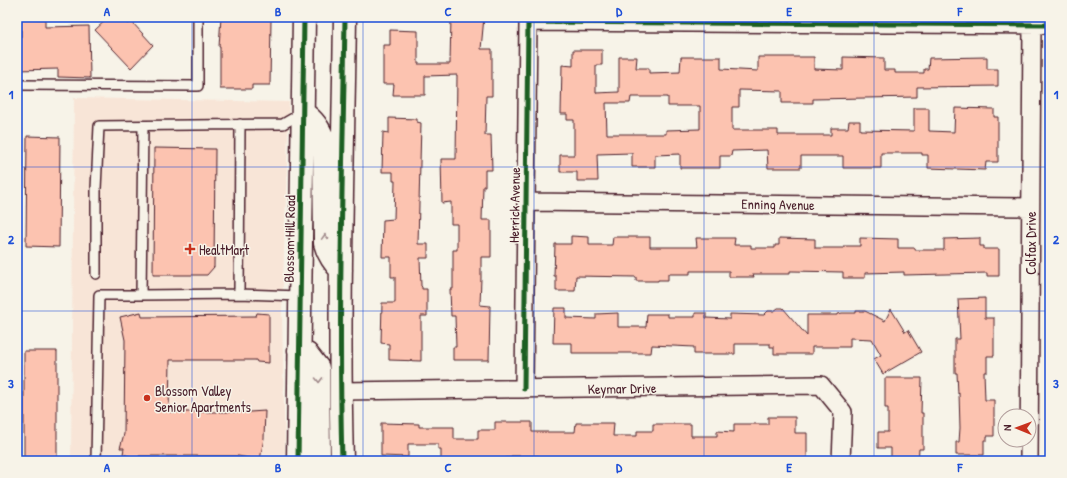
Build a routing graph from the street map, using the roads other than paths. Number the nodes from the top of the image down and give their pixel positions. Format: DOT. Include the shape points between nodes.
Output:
graph roads {
  1 [pos="198,17"];
  2 [pos="304,17"];
  3 [pos="345,17"];
  4 [pos="1032,25"];
  5 [pos="1050,25"];
  6 [pos="17,85"];
  7 [pos="303,113"];
  8 [pos="240,124"];
  9 [pos="143,126"];
  10 [pos="526,202"];
  11 [pos="1030,207"];
  12 [pos="341,270"];
  13 [pos="96,274"];
  14 [pos="239,294"];
  15 [pos="141,295"];
  16 [pos="300,296"];
  17 [pos="299,350"];
  18 [pos="524,389"];
  19 [pos="340,391"];
  20 [pos="96,461"];
  21 [pos="298,461"];
  22 [pos="319,461"];
  23 [pos="342,461"];
  24 [pos="841,461"];
  25 [pos="1029,461"];
  1 -- 6 [label="lane" via="198,86"];
  2 -- 7 [label="main road, Blossom Hill Road"];
  3 -- 12 [label="main road"];
  4 -- 5 [label="street"];
  4 -- 10 [label="street, Herrick Avenue" via="528,22"];
  4 -- 11 [label="street, Colfax Drive"];
  7 -- 8 [label="lane" via="283,124"];
  12 -- 7 [label="main road, one-way" via="331,258 325,243 324,141 316,124"];
  7 -- 16 [label="main road, Blossom Hill Road"];
  8 -- 9 [label="lane"];
  8 -- 14 [label="lane"];
  9 -- 13 [label="lane" via="99,126"];
  9 -- 15 [label="lane"];
  10 -- 11 [label="street, Enning Avenue"];
  10 -- 18 [label="street, Herrick Avenue"];
  11 -- 25 [label="street, Colfax Drive"];
  12 -- 19 [label="main road"];
  14 -- 15 [label="lane"];
  14 -- 16 [label="lane"];
  15 -- 20 [label="lane" via="98,295"];
  16 -- 17 [label="main road, Blossom Hill Road"];
  17 -- 21 [label="main road, Blossom Hill Road"];
  17 -- 22 [label="main road, one-way" via="307,354 318,368"];
  18 -- 19 [label="street, Keymar Drive"];
  18 -- 24 [label="street, Keymar Drive" via="821,385 843,412"];
  19 -- 23 [label="main road"];
}
